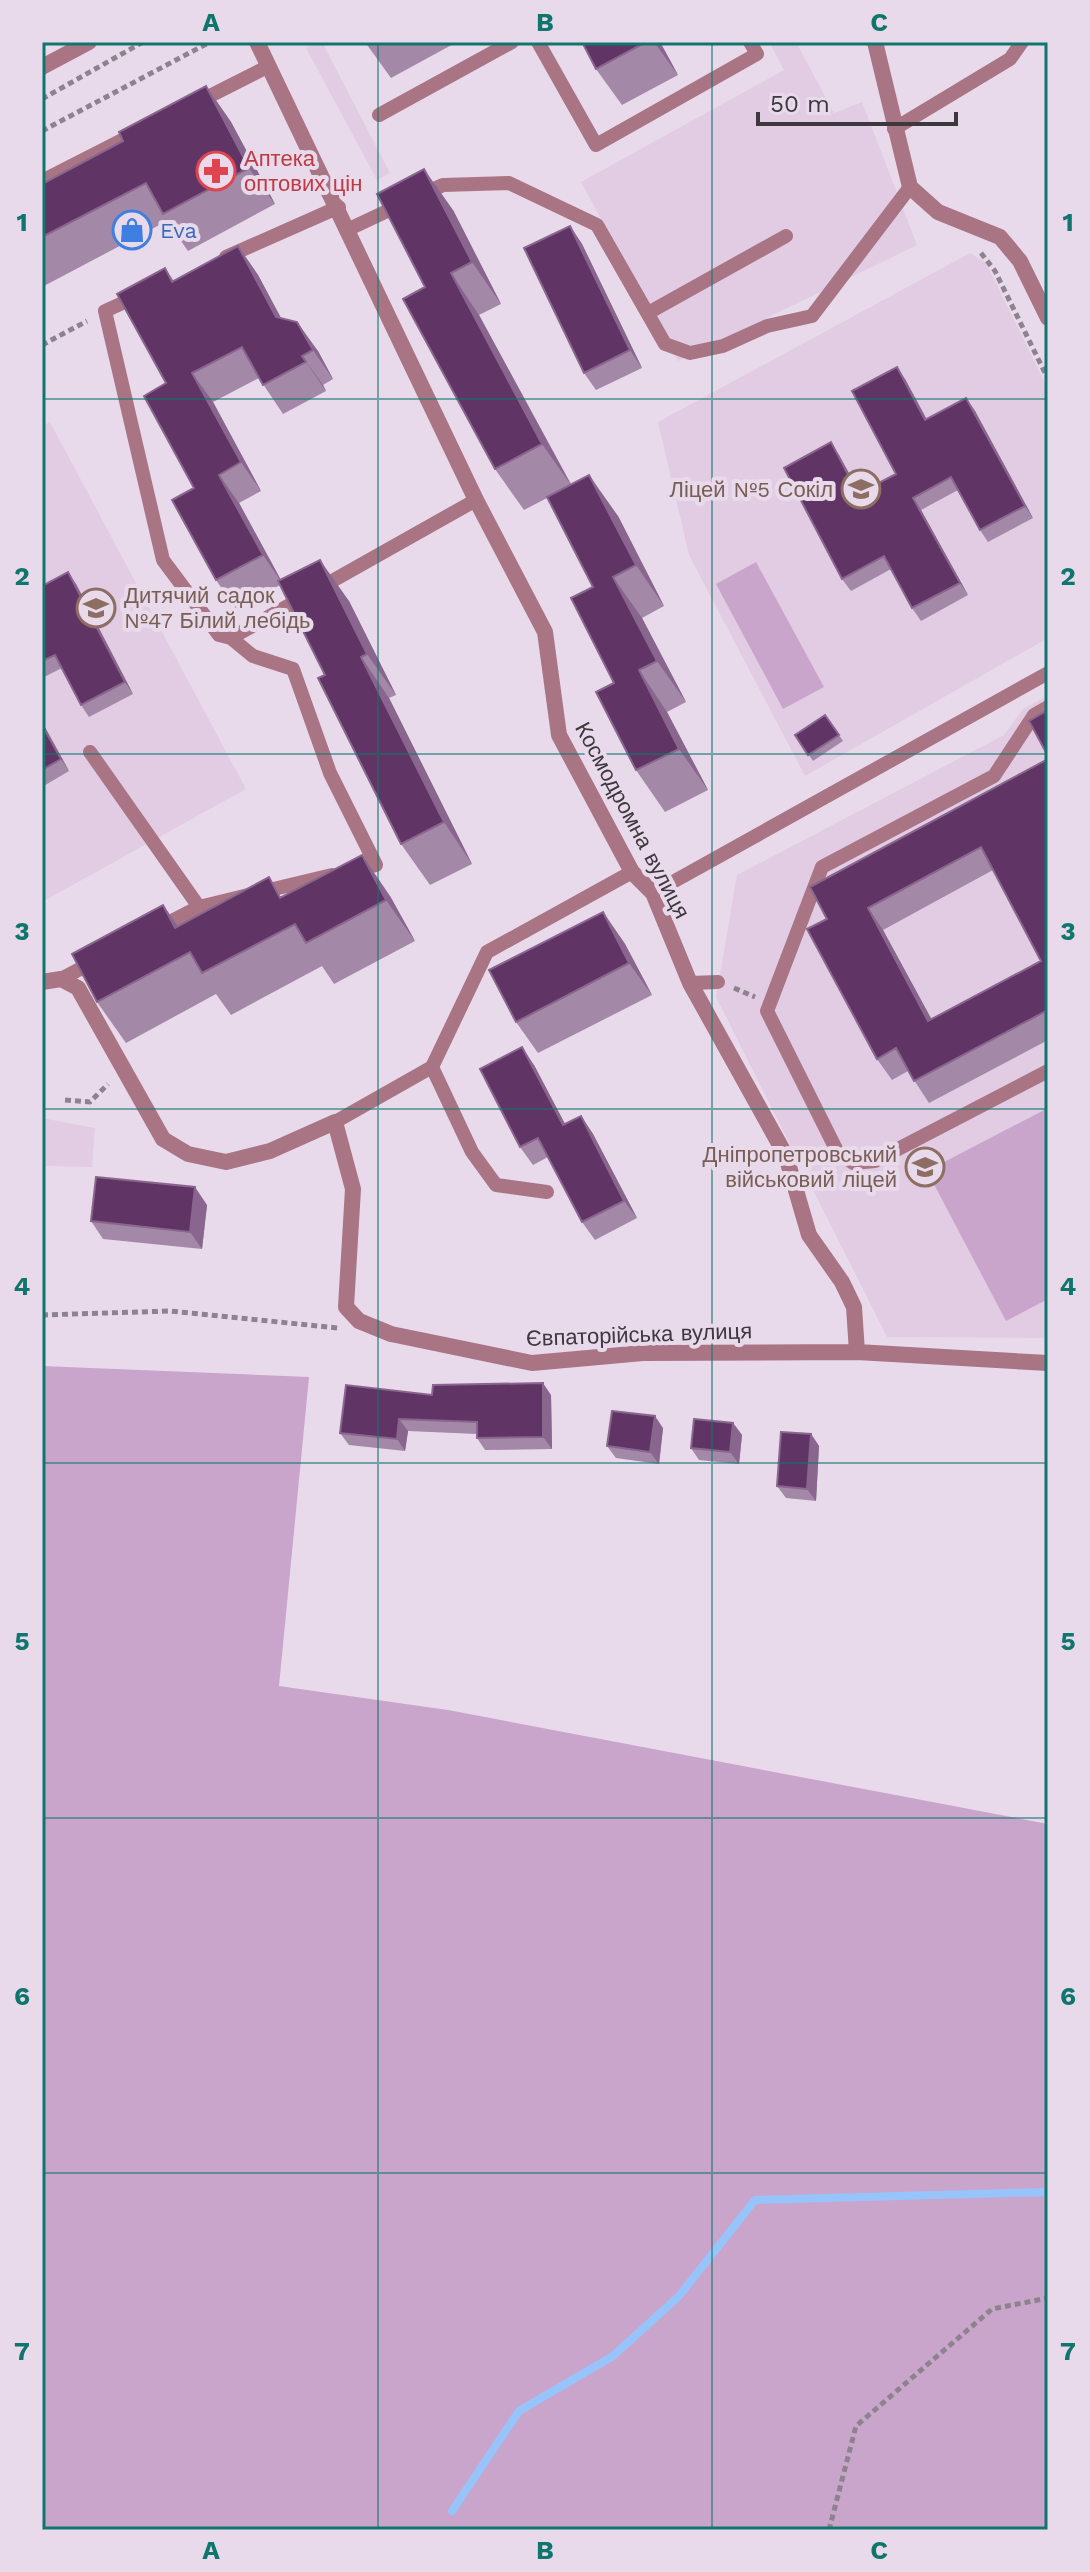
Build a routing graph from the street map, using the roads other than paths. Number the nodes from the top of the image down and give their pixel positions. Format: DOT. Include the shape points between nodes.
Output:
graph roads {
  1 [pos="89,42"];
  2 [pos="257,42"];
  3 [pos="512,42"];
  4 [pos="538,42"];
  5 [pos="750,42"];
  6 [pos="875,42"];
  7 [pos="1022,42"];
  8 [pos="269,66"];
  9 [pos="42,67"];
  10 [pos="184,109"];
  11 [pos="379,115"];
  12 [pos="155,123"];
  13 [pos="894,129"];
  14 [pos="42,181"];
  15 [pos="910,187"];
  16 [pos="339,207"];
  17 [pos="349,229"];
  18 [pos="786,236"];
  19 [pos="215,262"];
  20 [pos="146,293"];
  21 [pos="648,313"];
  22 [pos="1048,318"];
  23 [pos="476,500"];
  24 [pos="231,638"];
  25 [pos="1048,673"];
  26 [pos="1048,707"];
  27 [pos="90,752"];
  28 [pos="632,872"];
  29 [pos="653,893"];
  30 [pos="199,907"];
  31 [pos="144,936"];
  32 [pos="116,950"];
  33 [pos="61,979"];
  34 [pos="42,982"];
  35 [pos="718,982"];
  36 [pos="690,983"];
  37 [pos="432,1067"];
  38 [pos="1048,1071"];
  39 [pos="335,1122"];
  40 [pos="547,1192"];
  41 [pos="857,1352"];
  42 [pos="1048,1363"];
  1 -- 9 [label="street"];
  2 -- 8 [label="street, Космодромна вулиця"];
  3 -- 11 [label="lane"];
  4 -- 5 [label="lane" via="596,145 757,54"];
  6 -- 13 [label="street"];
  7 -- 13 [label="lane" via="1010,59"];
  8 -- 10 [label="lane"];
  8 -- 16 [label="street, Космодромна вулиця"];
  12 -- 14 [label="lane"];
  13 -- 15 [label="street"];
  15 -- 21 [label="lane" via="812,316 690,353 665,344"];
  15 -- 22 [label="street" via="938,212 1000,237 1020,261"];
  16 -- 17 [label="street, Космодромна вулиця"];
  16 -- 19 [label="lane"];
  17 -- 21 [label="lane" via="443,185 509,183 597,225"];
  17 -- 23 [label="street, Космодромна вулиця"];
  18 -- 21 [label="lane"];
  20 -- 24 [label="lane" via="105,311 163,560 219,635"];
  23 -- 24 [label="lane"];
  23 -- 28 [label="street, Космодромна вулиця" via="545,632 559,735"];
  24 -- 30 [label="lane" via="253,656 293,669 330,773 376,865"];
  25 -- 29 [label="lane"];
  26 -- 38 [label="lane" via="1034,715 994,776 822,867 767,1011 837,1151 853,1163 875,1161"];
  27 -- 30 [label="lane"];
  28 -- 29 [label="street, Космодромна вулиця"];
  28 -- 37 [label="lane" via="487,952"];
  29 -- 36 [label="street, Космодромна вулиця"];
  30 -- 31 [label="lane"];
  32 -- 33 [label="lane"];
  33 -- 34 [label="street"];
  33 -- 39 [label="street" via="78,988 163,1139 188,1154 226,1162 270,1151"];
  35 -- 36 [label="lane"];
  36 -- 41 [label="street, Космодромна вулиця" via="786,1156 809,1235 854,1307"];
  37 -- 39 [label="lane"];
  37 -- 40 [label="lane" via="472,1152 496,1185"];
  39 -- 41 [label="street, Євпаторійська вулиця" via="353,1189 346,1307 359,1321 391,1334 532,1363 643,1353"];
  41 -- 42 [label="street, Євпаторійська вулиця"];
}
